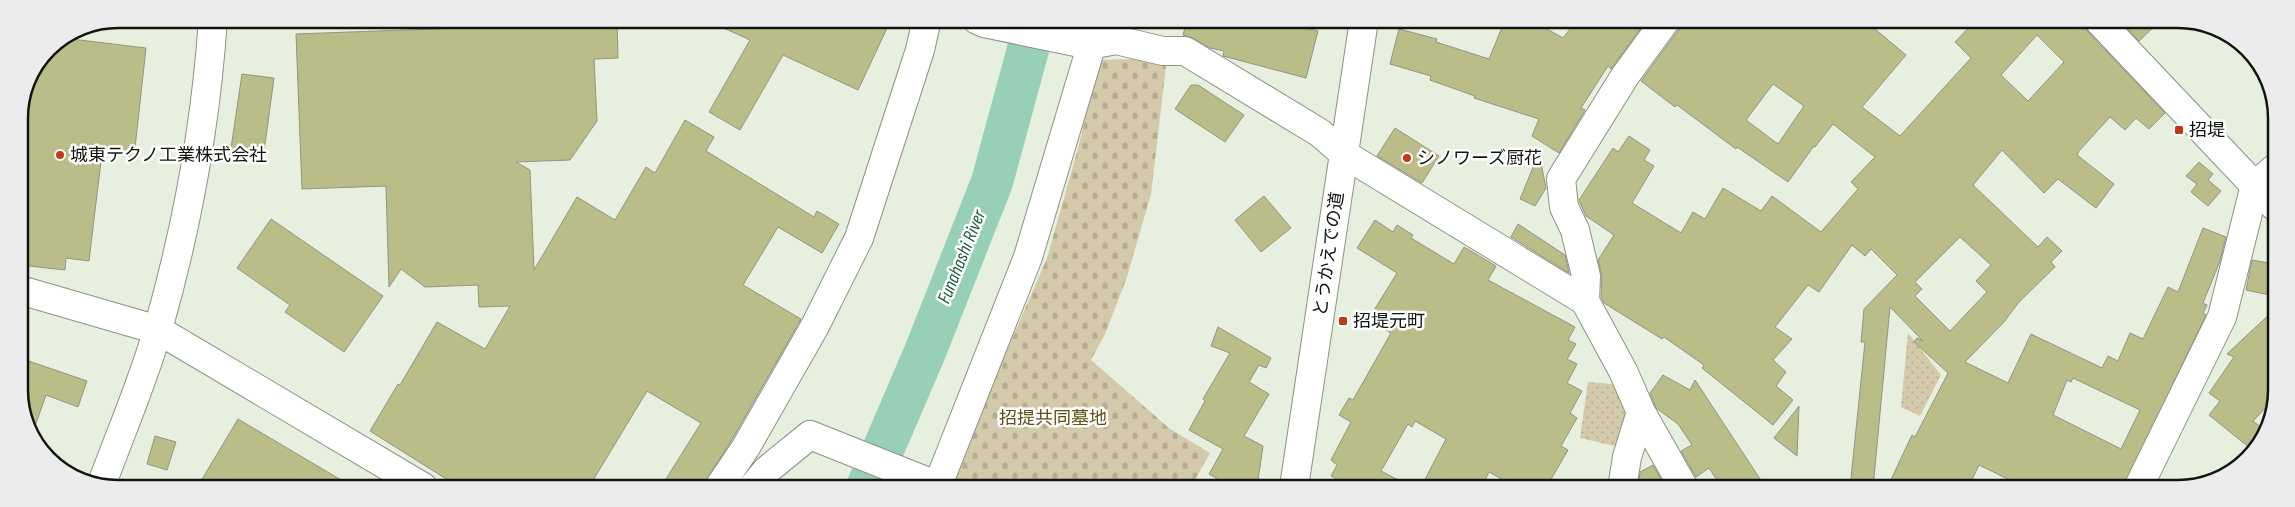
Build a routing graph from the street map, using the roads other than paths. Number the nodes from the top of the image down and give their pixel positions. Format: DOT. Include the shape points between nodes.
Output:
graph roads {
  1 [pos="212,28"];
  2 [pos="925,28"];
  3 [pos="1035,28"];
  4 [pos="1363,28"];
  5 [pos="1660,28"];
  6 [pos="2107,28"];
  7 [pos="1089,35"];
  8 [pos="1344,154"];
  9 [pos="2265,177"];
  10 [pos="28,292"];
  11 [pos="1585,301"];
  12 [pos="158,330"];
  13 [pos="1641,412"];
  14 [pos="105,479"];
  15 [pos="1295,479"];
  16 [pos="1624,479"];
  17 [pos="1679,479"];
  18 [pos="2142,479"];
  19 [pos="411,480"];
  20 [pos="724,480"];
  21 [pos="759,480"];
  22 [pos="923,480"];
  23 [pos="938,480"];
  1 -- 12 [label="street" via="210,68 188,209"];
  2 -- 20 [label="street" via="859,238 815,326"];
  3 -- 7 [label="street"];
  4 -- 8 [label="street, とうかえでの道"];
  5 -- 11 [label="street" via="1625,76 1562,179 1564,207 1575,230 1586,276"];
  6 -- 9 [label="street"];
  7 -- 8 [label="street" via="1163,51 1185,51 1320,133"];
  7 -- 23 [label="street" via="1028,257"];
  8 -- 11 [label="street"];
  8 -- 15 [label="street, とうかえでの道"];
  9 -- 18 [label="street" via="2222,317"];
  10 -- 12 [label="street"];
  11 -- 13 [label="street" via="1623,370"];
  12 -- 14 [label="street"];
  12 -- 19 [label="street"];
  13 -- 16 [label="street"];
  13 -- 17 [label="street"];
  21 -- 22 [label="street" via="810,435"];
}
